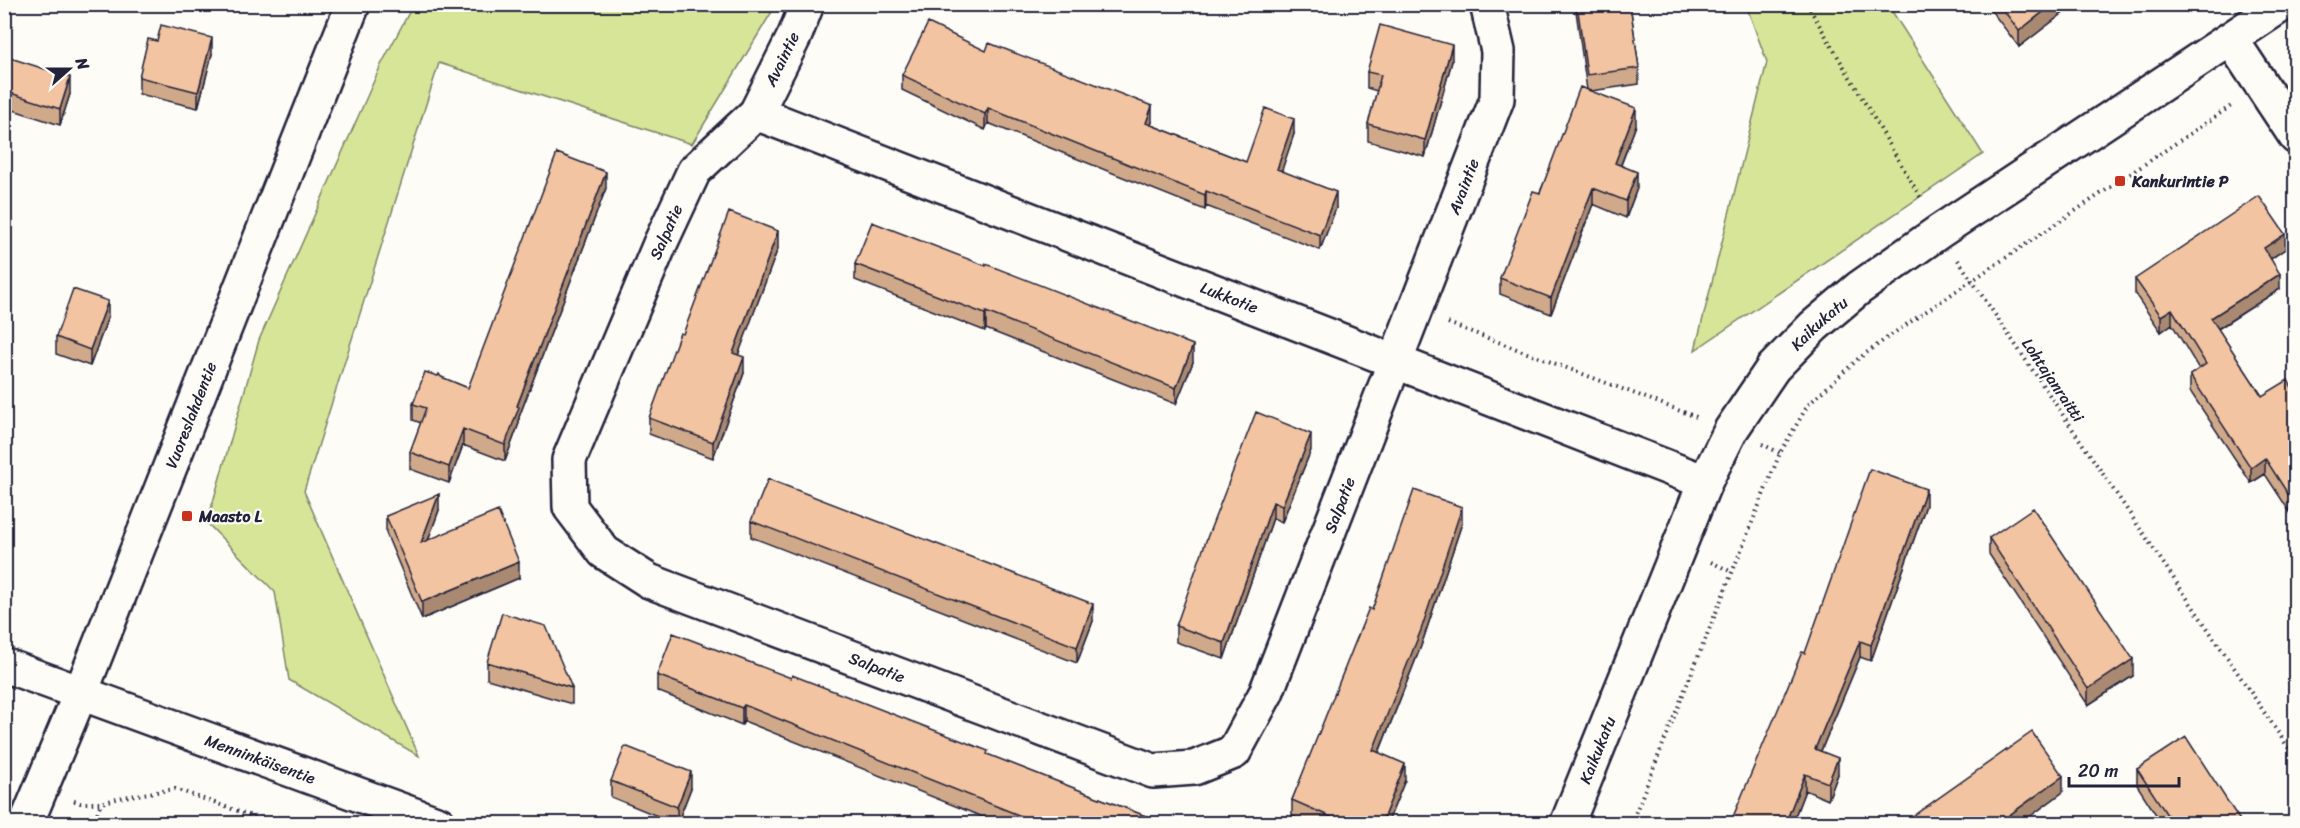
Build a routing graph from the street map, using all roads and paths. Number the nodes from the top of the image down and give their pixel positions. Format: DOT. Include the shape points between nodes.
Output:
graph roads {
  1 [pos="353,4"];
  2 [pos="807,4"];
  3 [pos="1487,4"];
  4 [pos="1807,4"];
  5 [pos="2283,4"];
  6 [pos="2231,39"];
  7 [pos="2262,86"];
  8 [pos="756,113"];
  9 [pos="2295,137"];
  10 [pos="1940,231"];
  11 [pos="1971,280"];
  12 [pos="1416,311"];
  13 [pos="1396,363"];
  14 [pos="1731,430"];
  15 [pos="1705,482"];
  16 [pos="4,665"];
  17 [pos="81,692"];
  18 [pos="2295,759"];
  19 [pos="41,787"];
  20 [pos="101,803"];
  21 [pos="374,813"];
  22 [pos="26,824"];
  23 [pos="93,824"];
  24 [pos="275,824"];
  25 [pos="439,824"];
  26 [pos="1567,824"];
  27 [pos="1631,824"];
  1 -- 17 [label="street, Vuoreslahdentie"];
  2 -- 8 [label="street, Avaintie"];
  3 -- 12 [label="street, Avaintie" via="1498,51 1497,99"];
  4 -- 10 [label="path, Lohtajanraitti"];
  5 -- 6 [label="street, Kaikukatu"];
  6 -- 7 [label="street"];
  6 -- 10 [label="street, Kaikukatu"];
  7 -- 9 [label="street"];
  7 -- 11 [label="path"];
  8 -- 13 [label="street, Lukkotie"];
  8 -- 13 [label="street, Salpatie" via="694,171 568,460 570,507 604,552 649,581 1153,771 1194,768 1234,752 1266,693"];
  10 -- 11 [label="path, Lohtajanraitti"];
  10 -- 14 [label="street, Kaikukatu" via="1860,288 1814,327 1773,368"];
  11 -- 18 [label="path, Lohtajanraitti"];
  11 -- 27 [label="path" via="1858,359 1808,405 1780,453"];
  12 -- 13 [label="street, Avaintie"];
  12 -- 14 [label="path"];
  13 -- 15 [label="street, Lukkotie"];
  14 -- 15 [label="street, Kaikukatu"];
  15 -- 26 [label="street, Kaikukatu"];
  16 -- 17 [label="street, Menninkäisentie"];
  17 -- 19 [label="street, Vuoreslahdentie"];
  17 -- 21 [label="street, Menninkäisentie"];
  19 -- 20 [label="path" via="80,803"];
  19 -- 22 [label="street, Vuoreslahdentie"];
  20 -- 23 [label="path"];
  20 -- 24 [label="path" via="175,789"];
  21 -- 25 [label="street, Menninkäisentie"];
}
